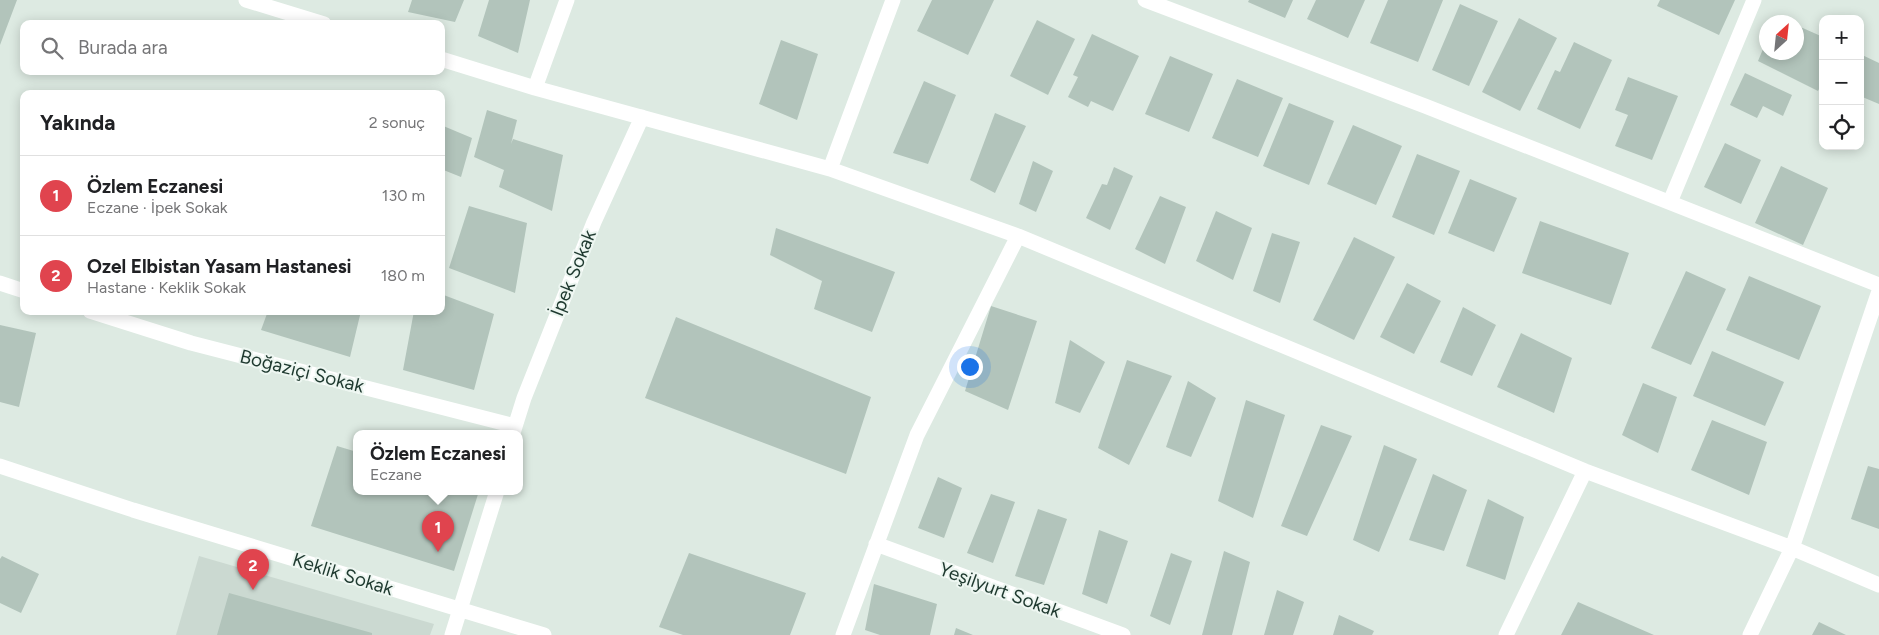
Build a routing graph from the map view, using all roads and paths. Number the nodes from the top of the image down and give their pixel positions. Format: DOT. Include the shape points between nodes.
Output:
graph roads {
  1 [pos="246,0"];
  2 [pos="567,0"];
  3 [pos="892,0"];
  4 [pos="1145,0"];
  5 [pos="1754,0"];
  6 [pos="311,20"];
  7 [pos="445,60"];
  8 [pos="535,88"];
  9 [pos="642,117"];
  10 [pos="830,169"];
  11 [pos="1670,202"];
  12 [pos="1018,236"];
  13 [pos="0,283"];
  14 [pos="1879,285"];
  15 [pos="20,290"];
  16 [pos="1879,291"];
  17 [pos="102,315"];
  18 [pos="514,430"];
  19 [pos="0,466"];
  20 [pos="1585,471"];
  21 [pos="496,495"];
  22 [pos="876,544"];
  23 [pos="1792,548"];
  24 [pos="1879,586"];
  25 [pos="459,609"];
  26 [pos="452,635"];
  27 [pos="544,635"];
  28 [pos="843,635"];
  29 [pos="1123,635"];
  30 [pos="1506,635"];
  31 [pos="1750,635"];
  1 -- 6 [label="street"];
  2 -- 8 [label="street"];
  3 -- 10 [label="street"];
  4 -- 11 [label="street"];
  5 -- 11 [label="street"];
  7 -- 8 [label="street"];
  8 -- 9 [label="street"];
  9 -- 10 [label="street"];
  9 -- 18 [label="street, İpek Sokak" via="594,222"];
  10 -- 12 [label="street"];
  11 -- 14 [label="street"];
  12 -- 20 [label="street"];
  12 -- 22 [label="street" via="916,435"];
  13 -- 15 [label="street"];
  16 -- 23 [label="street"];
  17 -- 18 [label="street, Boğaziçi Sokak" via="190,343"];
  19 -- 25 [label="street, Keklik Sokak"];
  20 -- 23 [label="street"];
  20 -- 30 [label="street"];
  21 -- 25 [label="street"];
  22 -- 28 [label="street"];
  22 -- 29 [label="street, Yeşilyurt Sokak"];
  23 -- 24 [label="street"];
  23 -- 31 [label="street"];
  25 -- 26 [label="street"];
  25 -- 27 [label="street, Keklik Sokak"];
}
